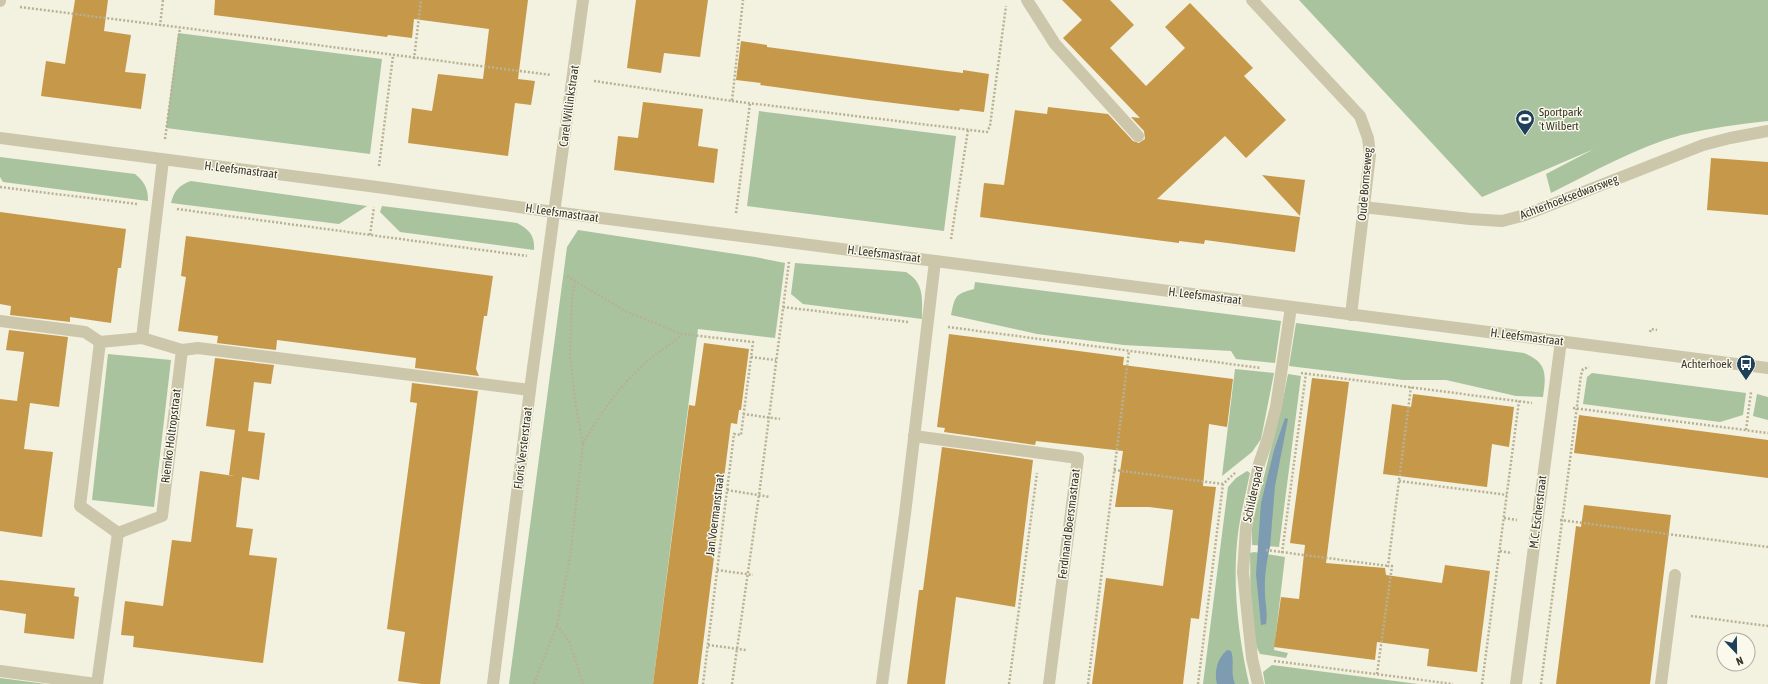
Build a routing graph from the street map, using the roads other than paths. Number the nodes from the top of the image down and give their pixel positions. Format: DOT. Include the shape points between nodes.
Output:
graph roads {
  1 [pos="583,0"];
  2 [pos="1027,0"];
  3 [pos="1252,0"];
  4 [pos="1768,131"];
  5 [pos="1138,136"];
  6 [pos="0,138"];
  7 [pos="163,160"];
  8 [pos="1363,207"];
  9 [pos="554,212"];
  10 [pos="935,261"];
  11 [pos="1290,307"];
  12 [pos="1351,315"];
  13 [pos="0,321"];
  14 [pos="142,338"];
  15 [pos="1561,341"];
  16 [pos="100,342"];
  17 [pos="182,350"];
  18 [pos="1768,368"];
  19 [pos="530,390"];
  20 [pos="914,436"];
  21 [pos="118,533"];
  22 [pos="1675,575"];
  23 [pos="0,671"];
  24 [pos="97,684"];
  25 [pos="493,684"];
  26 [pos="882,684"];
  27 [pos="1049,684"];
  28 [pos="1258,684"];
  29 [pos="1516,684"];
  30 [pos="1661,684"];
  1 -- 9 [label="street, Carel Willinkstraat"];
  2 -- 5 [label="street" via="1055,44"];
  3 -- 8 [label="street, Oude Bornseweg" via="1360,116 1368,138 1370,155"];
  4 -- 8 [label="street, Achterhoeksedwarsweg" via="1703,145 1532,212 1502,221"];
  6 -- 7 [label="street, H. Leefsmastraat"];
  7 -- 9 [label="street, H. Leefsmastraat"];
  7 -- 14 [label="street"];
  8 -- 12 [label="street, Oude Bornseweg"];
  9 -- 10 [label="street, H. Leefsmastraat"];
  9 -- 19 [label="street, Floris Versterstraat"];
  10 -- 11 [label="street, H. Leefsmastraat"];
  10 -- 20 [label="street"];
  11 -- 12 [label="street, H. Leefsmastraat"];
  11 -- 28 [label="street, Schilderspad" via="1276,407 1259,464 1246,528 1243,572 1252,658"];
  12 -- 15 [label="street, H. Leefsmastraat"];
  13 -- 16 [label="street" via="85,332"];
  14 -- 16 [label="street"];
  14 -- 17 [label="street"];
  15 -- 18 [label="street, H. Leefsmastraat"];
  15 -- 29 [label="street, M.C. Escherstraat"];
  16 -- 21 [label="street" via="80,506"];
  17 -- 19 [label="street" via="198,348"];
  17 -- 21 [label="street, Riemko Holtropstraat" via="162,516"];
  19 -- 25 [label="street, Floris Versterstraat"];
  20 -- 26 [label="street"];
  20 -- 27 [label="street, Ferdinand Boersmastraat" via="1078,458"];
  21 -- 24 [label="street"];
  22 -- 30 [label="street"];
  23 -- 24 [label="street"];
}
